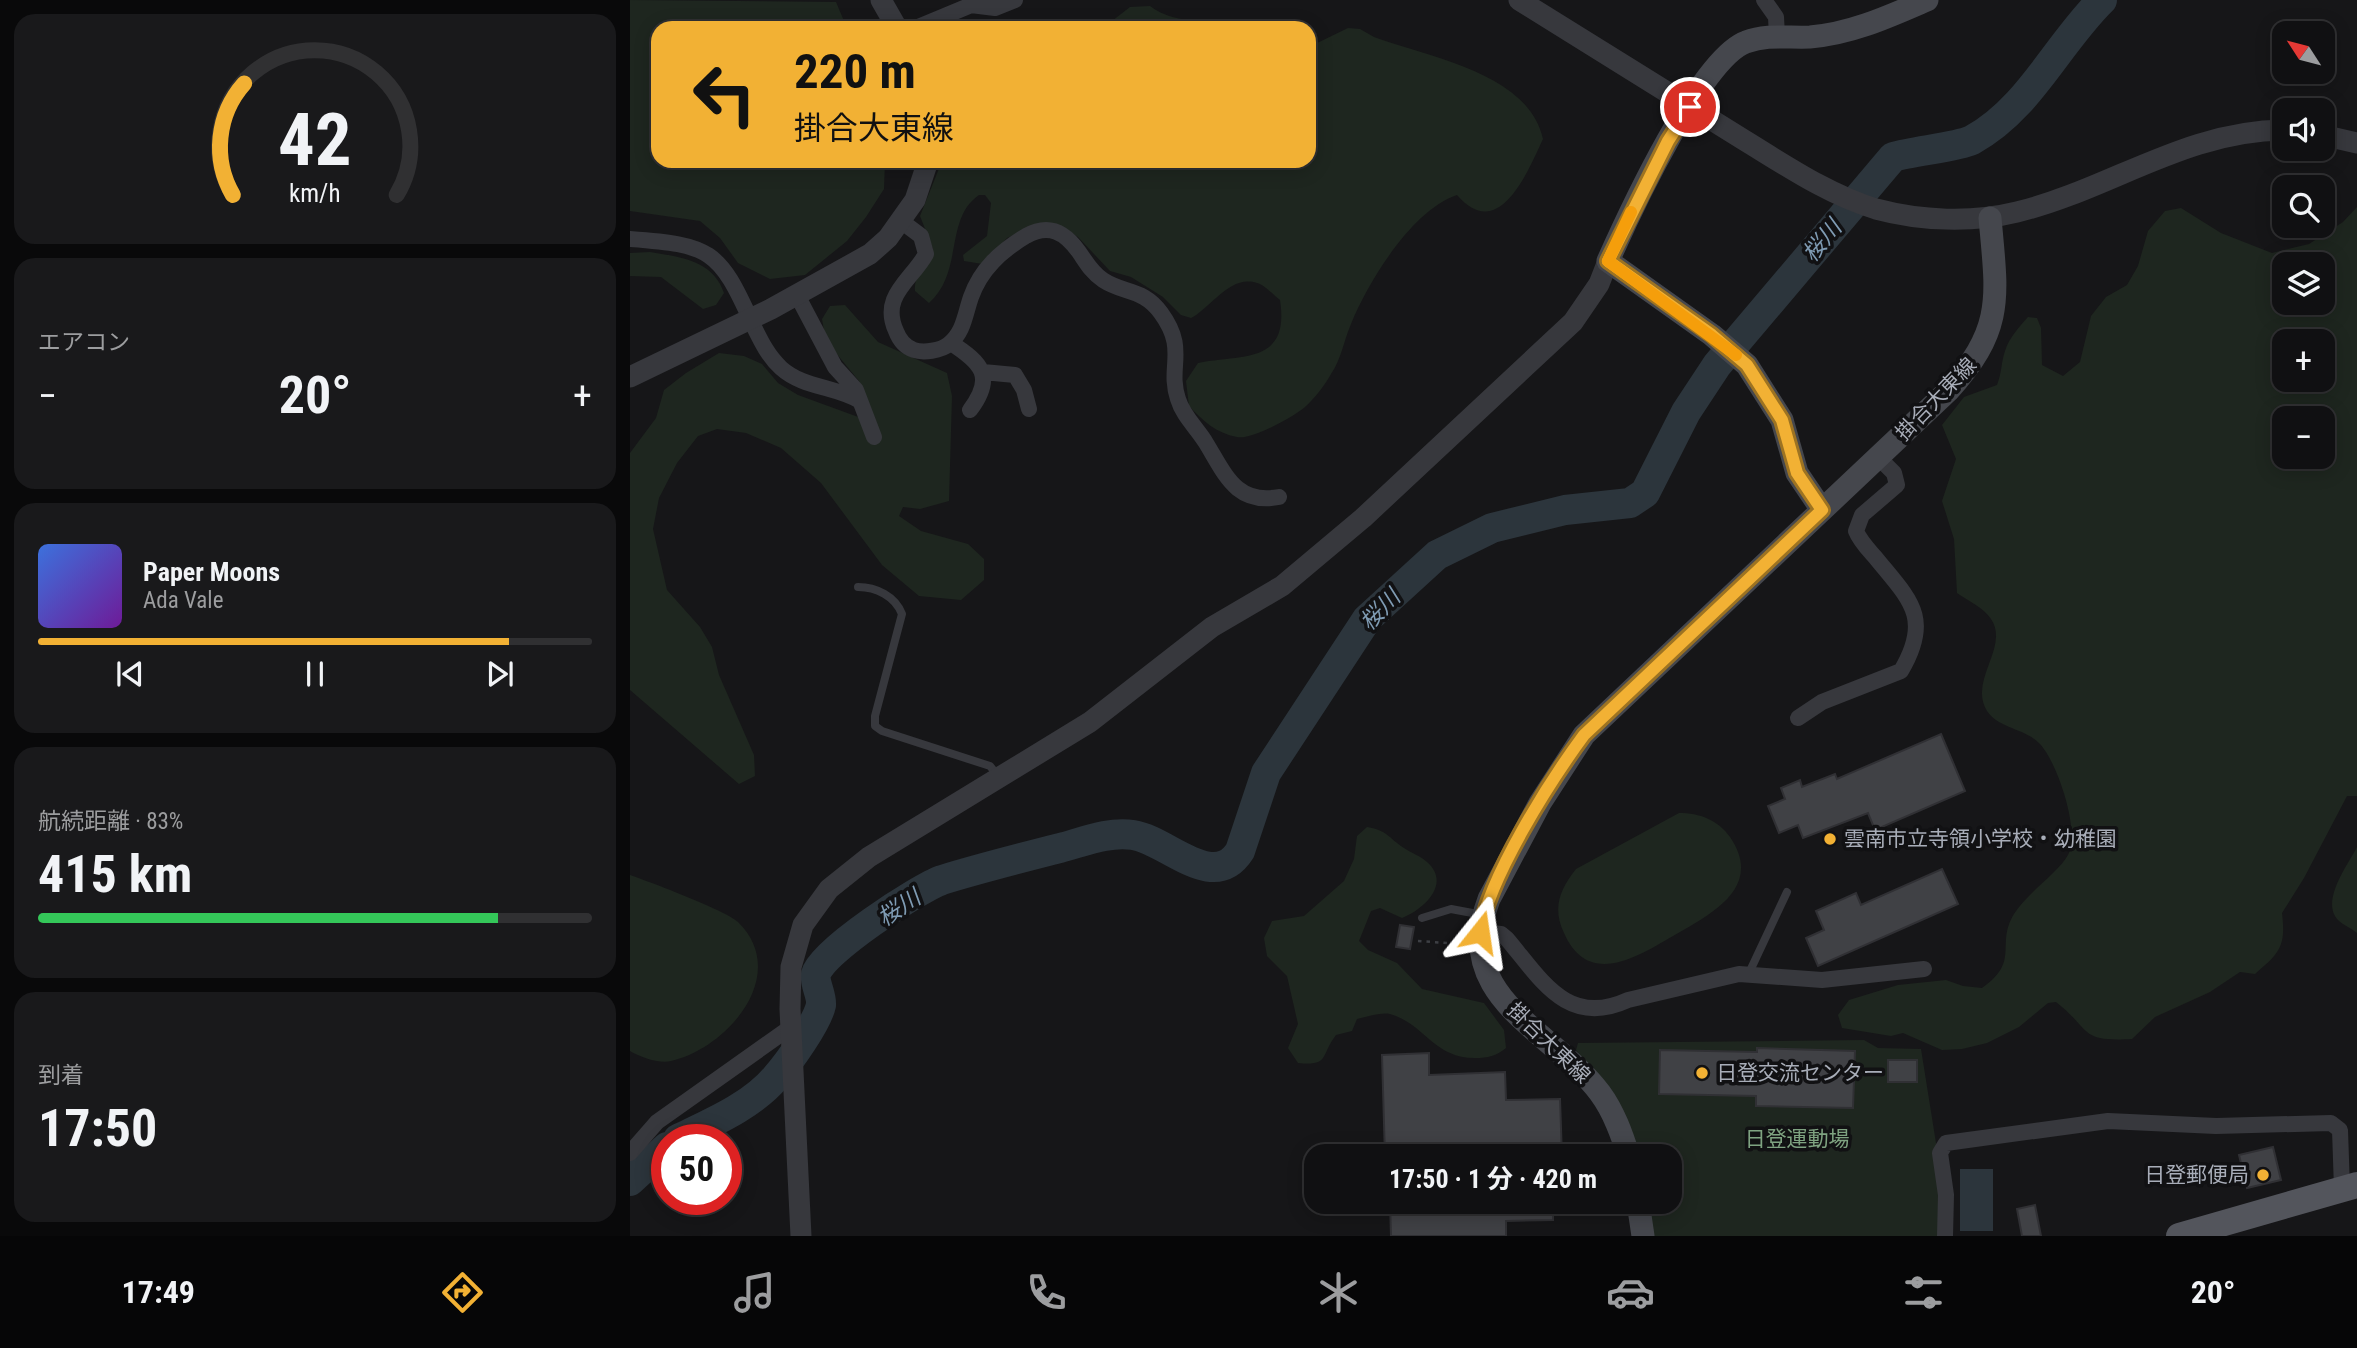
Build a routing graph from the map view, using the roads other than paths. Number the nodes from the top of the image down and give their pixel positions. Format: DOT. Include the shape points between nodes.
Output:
graph roads {
  1 [pos="881,0"];
  2 [pos="1015,0"];
  3 [pos="1519,0"];
  4 [pos="1764,0"];
  5 [pos="1927,0"];
  6 [pos="893,21"];
  7 [pos="933,21"];
  8 [pos="1777,36"];
  9 [pos="1690,107"];
  10 [pos="2272,131"];
  11 [pos="2335,138"];
  12 [pos="2357,143"];
  13 [pos="926,168"];
  14 [pos="1990,218"];
  15 [pos="901,221"];
  16 [pos="630,239"];
  17 [pos="1608,261"];
  18 [pos="797,295"];
  19 [pos="951,343"];
  20 [pos="983,372"];
  21 [pos="630,377"];
  22 [pos="860,401"];
  23 [pos="1029,409"];
  24 [pos="970,410"];
  25 [pos="874,437"];
  26 [pos="1878,457"];
  27 [pos="1279,497"];
  28 [pos="1822,510"];
  29 [pos="858,587"];
  30 [pos="1798,718"];
  31 [pos="998,776"];
  32 [pos="1787,892"];
  33 [pos="1422,918"];
  34 [pos="1476,930"];
  35 [pos="1924,969"];
  36 [pos="1749,973"];
  37 [pos="791,1032"];
  38 [pos="1625,1144"];
  39 [pos="630,1153"];
  40 [pos="2349,1187"];
  41 [pos="1640,1214"];
  42 [pos="801,1236"];
  43 [pos="1643,1236"];
  44 [pos="1945,1236"];
  45 [pos="2179,1236"];
  1 -- 6 [label="street"];
  2 -- 7 [label="street" via="995,8 971,5"];
  3 -- 9 [label="street"];
  4 -- 8 [label="street" via="1776,17"];
  5 -- 8 [label="main road" via="1859,27 1811,37"];
  8 -- 9 [label="main road" via="1751,40 1728,52"];
  9 -- 14 [label="street" via="1782,164 1872,208 1921,218"];
  9 -- 17 [label="main road"];
  10 -- 14 [label="street" via="2198,142 2062,200"];
  11 -- 12 [label="street"];
  13 -- 15 [label="street" via="915,200"];
  14 -- 26 [label="main road, 掛合大東線" via="1996,287 1986,341 1948,391"];
  15 -- 18 [label="street" via="870,254"];
  15 -- 19 [label="street" via="921,236 926,254 894,295 893,326 914,350"];
  16 -- 22 [label="street" via="694,247 724,269 764,347 792,377"];
  17 -- 28 [label="main road" via="1747,365 1782,420 1797,473"];
  17 -- 31 [label="street" via="1573,323 1303,569 1212,627 1090,722"];
  18 -- 21 [label="street"];
  18 -- 22 [label="street" via="835,367"];
  19 -- 20 [label="street" via="976,360"];
  19 -- 27 [label="street" via="962,328 975,288 996,257 1043,229 1060,232 1105,282 1144,296 1161,313 1177,345 1177,397 1231,484 1252,498"];
  20 -- 23 [label="street" via="1015,375"];
  20 -- 24 [label="street" via="982,392"];
  22 -- 25 [label="street"];
  26 -- 28 [label="main road, 掛合大東線"];
  26 -- 30 [label="street" via="1894,473 1897,485 1863,515 1856,531 1913,604 1916,638 1901,671 1822,702"];
  28 -- 34 [label="main road, 掛合大東線" via="1584,735 1540,803"];
  29 -- 31 [label="lane" via="879,591 898,604 902,614 875,726 990,766"];
  31 -- 37 [label="street" via="869,857 829,889 803,925 795,946"];
  32 -- 36 [label="lane"];
  33 -- 34 [label="lane" via="1451,909"];
  34 -- 36 [label="street" via="1501,934 1558,998 1581,1007 1611,1008 1628,1000"];
  34 -- 38 [label="main road, 掛合大東線" via="1483,962 1502,999 1599,1092"];
  35 -- 36 [label="street" via="1822,980"];
  37 -- 39 [label="street" via="657,1122"];
  37 -- 42 [label="street"];
  40 -- 44 [label="street" via="2340,1130 2331,1123 2216,1126 2108,1121 1946,1143 1940,1153"];
  40 -- 45 [label="main road"];
  41 -- 43 [label="main road"];
}
